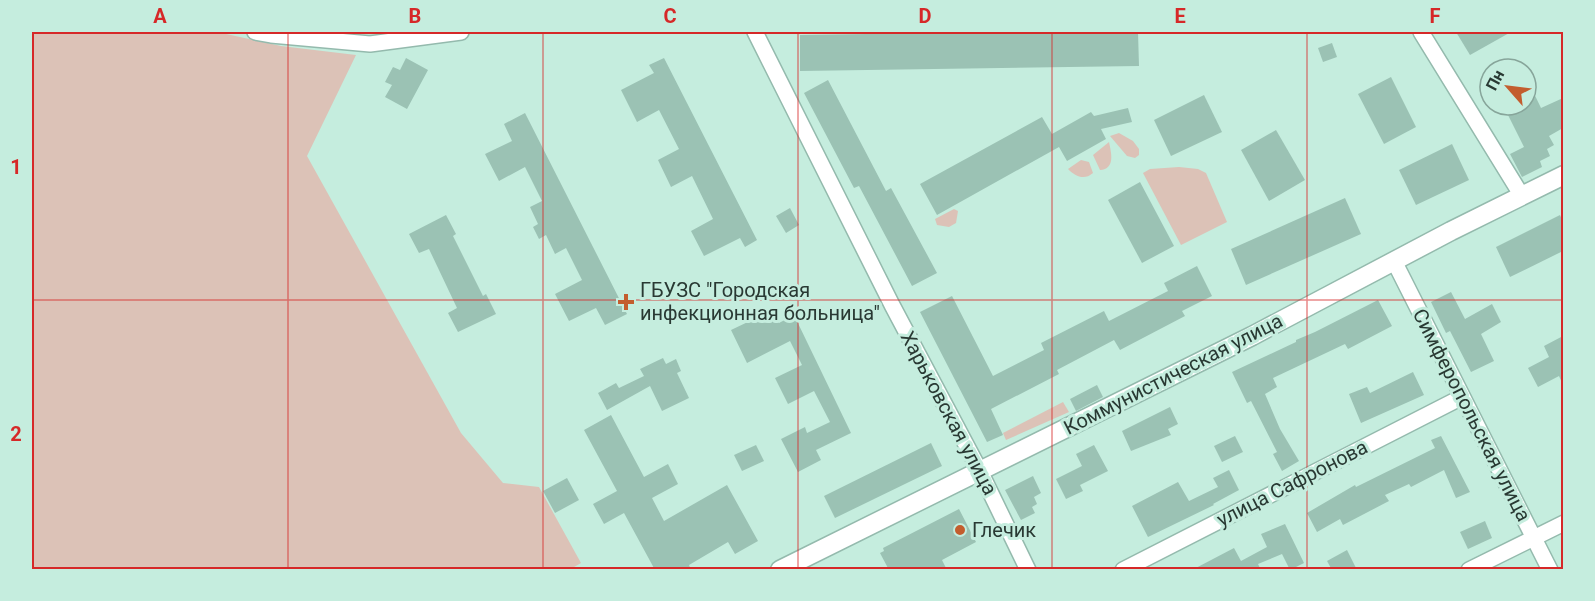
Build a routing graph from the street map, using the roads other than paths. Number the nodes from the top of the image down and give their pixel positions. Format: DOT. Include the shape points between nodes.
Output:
graph roads {
  1 [pos="255,32"];
  2 [pos="461,32"];
  3 [pos="755,32"];
  4 [pos="1421,32"];
  5 [pos="1563,175"];
  6 [pos="1522,196"];
  7 [pos="1394,261"];
  8 [pos="1462,397"];
  9 [pos="980,471"];
  10 [pos="1563,523"];
  11 [pos="1534,537"];
  12 [pos="780,570"];
  13 [pos="1028,570"];
  14 [pos="1123,570"];
  15 [pos="1469,570"];
  16 [pos="1550,570"];
  1 -- 2 [label="street" via="370,44"];
  3 -- 9 [label="street, Харьковская улица"];
  4 -- 6 [label="street"];
  5 -- 6 [label="street, Коммунистическая улица"];
  6 -- 7 [label="street, Коммунистическая улица"];
  7 -- 8 [label="street, Симферопольская улица"];
  7 -- 9 [label="street, Коммунистическая улица"];
  8 -- 11 [label="street, Симферопольская улица"];
  8 -- 14 [label="street, улица Сафронова"];
  9 -- 12 [label="street, Коммунистическая улица"];
  9 -- 13 [label="street, Харьковская улица"];
  10 -- 11 [label="street"];
  11 -- 15 [label="street"];
  11 -- 16 [label="street, Симферопольская улица"];
}
